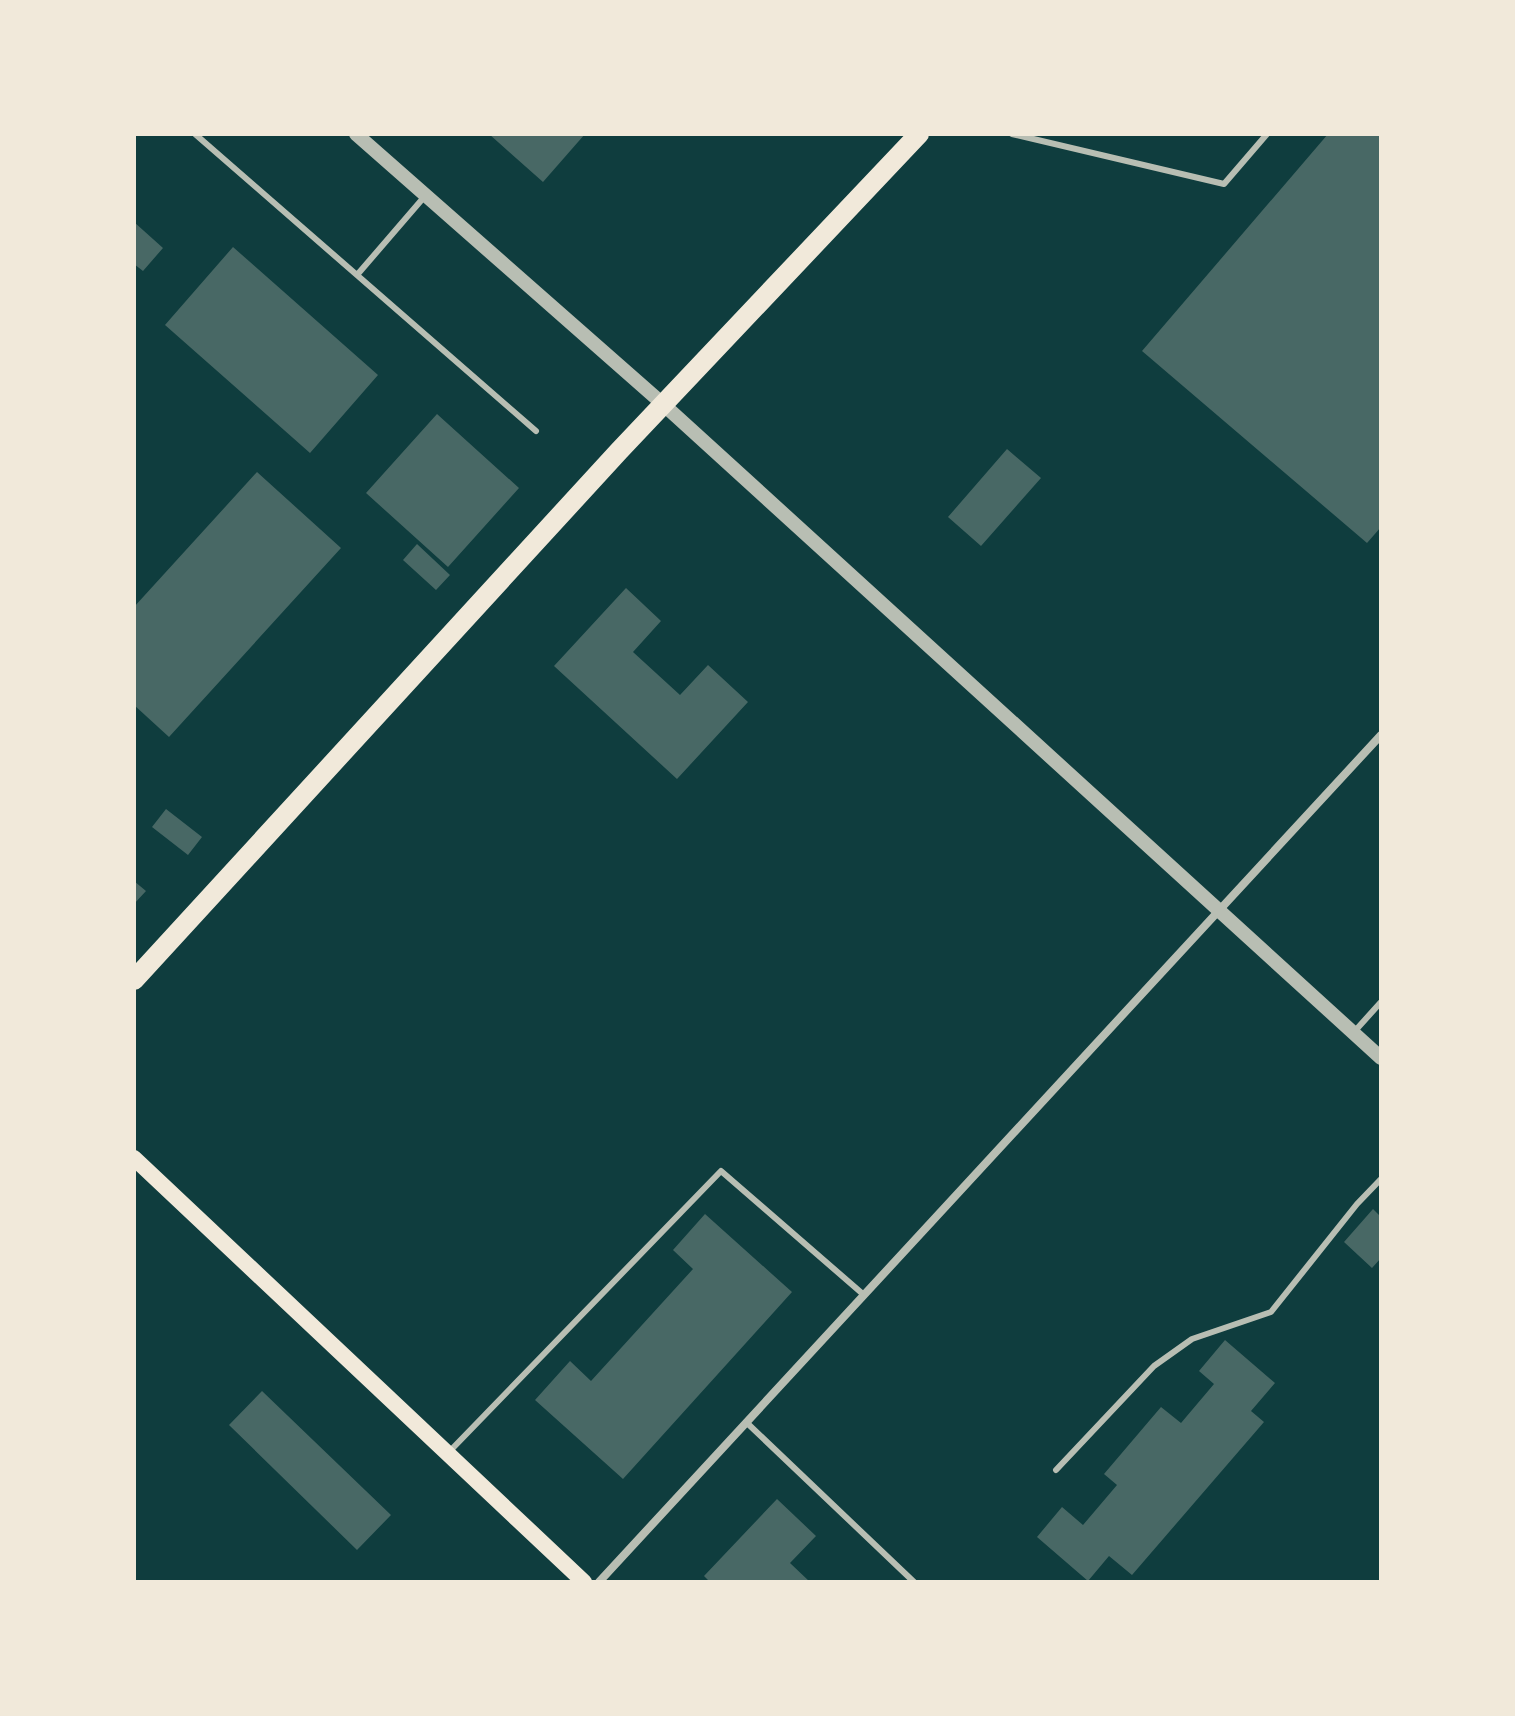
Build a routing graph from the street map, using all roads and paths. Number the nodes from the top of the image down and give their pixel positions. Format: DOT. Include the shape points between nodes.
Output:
graph roads {
  1 [pos="195,134"];
  2 [pos="356,134"];
  3 [pos="919,134"];
  4 [pos="1012,134"];
  5 [pos="1267,134"];
  6 [pos="425,195"];
  7 [pos="357,275"];
  8 [pos="664,405"];
  9 [pos="536,431"];
  10 [pos="1381,735"];
  11 [pos="1219,910"];
  12 [pos="134,980"];
  13 [pos="1381,1002"];
  14 [pos="1354,1032"];
  15 [pos="1381,1058"];
  16 [pos="134,1158"];
  17 [pos="1381,1179"];
  18 [pos="864,1295"];
  19 [pos="746,1422"];
  20 [pos="448,1453"];
  21 [pos="1056,1470"];
  22 [pos="584,1582"];
  23 [pos="599,1582"];
  24 [pos="914,1582"];
  1 -- 7 [label="lane"];
  2 -- 6 [label="street"];
  3 -- 8 [label="main road"];
  4 -- 5 [label="lane" via="1224,184"];
  6 -- 7 [label="lane"];
  6 -- 8 [label="street"];
  7 -- 9 [label="lane"];
  8 -- 11 [label="street"];
  8 -- 12 [label="main road"];
  10 -- 11 [label="street"];
  11 -- 14 [label="street"];
  11 -- 18 [label="street"];
  13 -- 14 [label="lane"];
  14 -- 15 [label="street"];
  16 -- 20 [label="main road"];
  17 -- 21 [label="lane" via="1271,1312 1192,1339 1154,1366"];
  18 -- 19 [label="street"];
  18 -- 20 [label="lane" via="721,1171"];
  19 -- 23 [label="street"];
  19 -- 24 [label="lane"];
  20 -- 22 [label="main road"];
}
